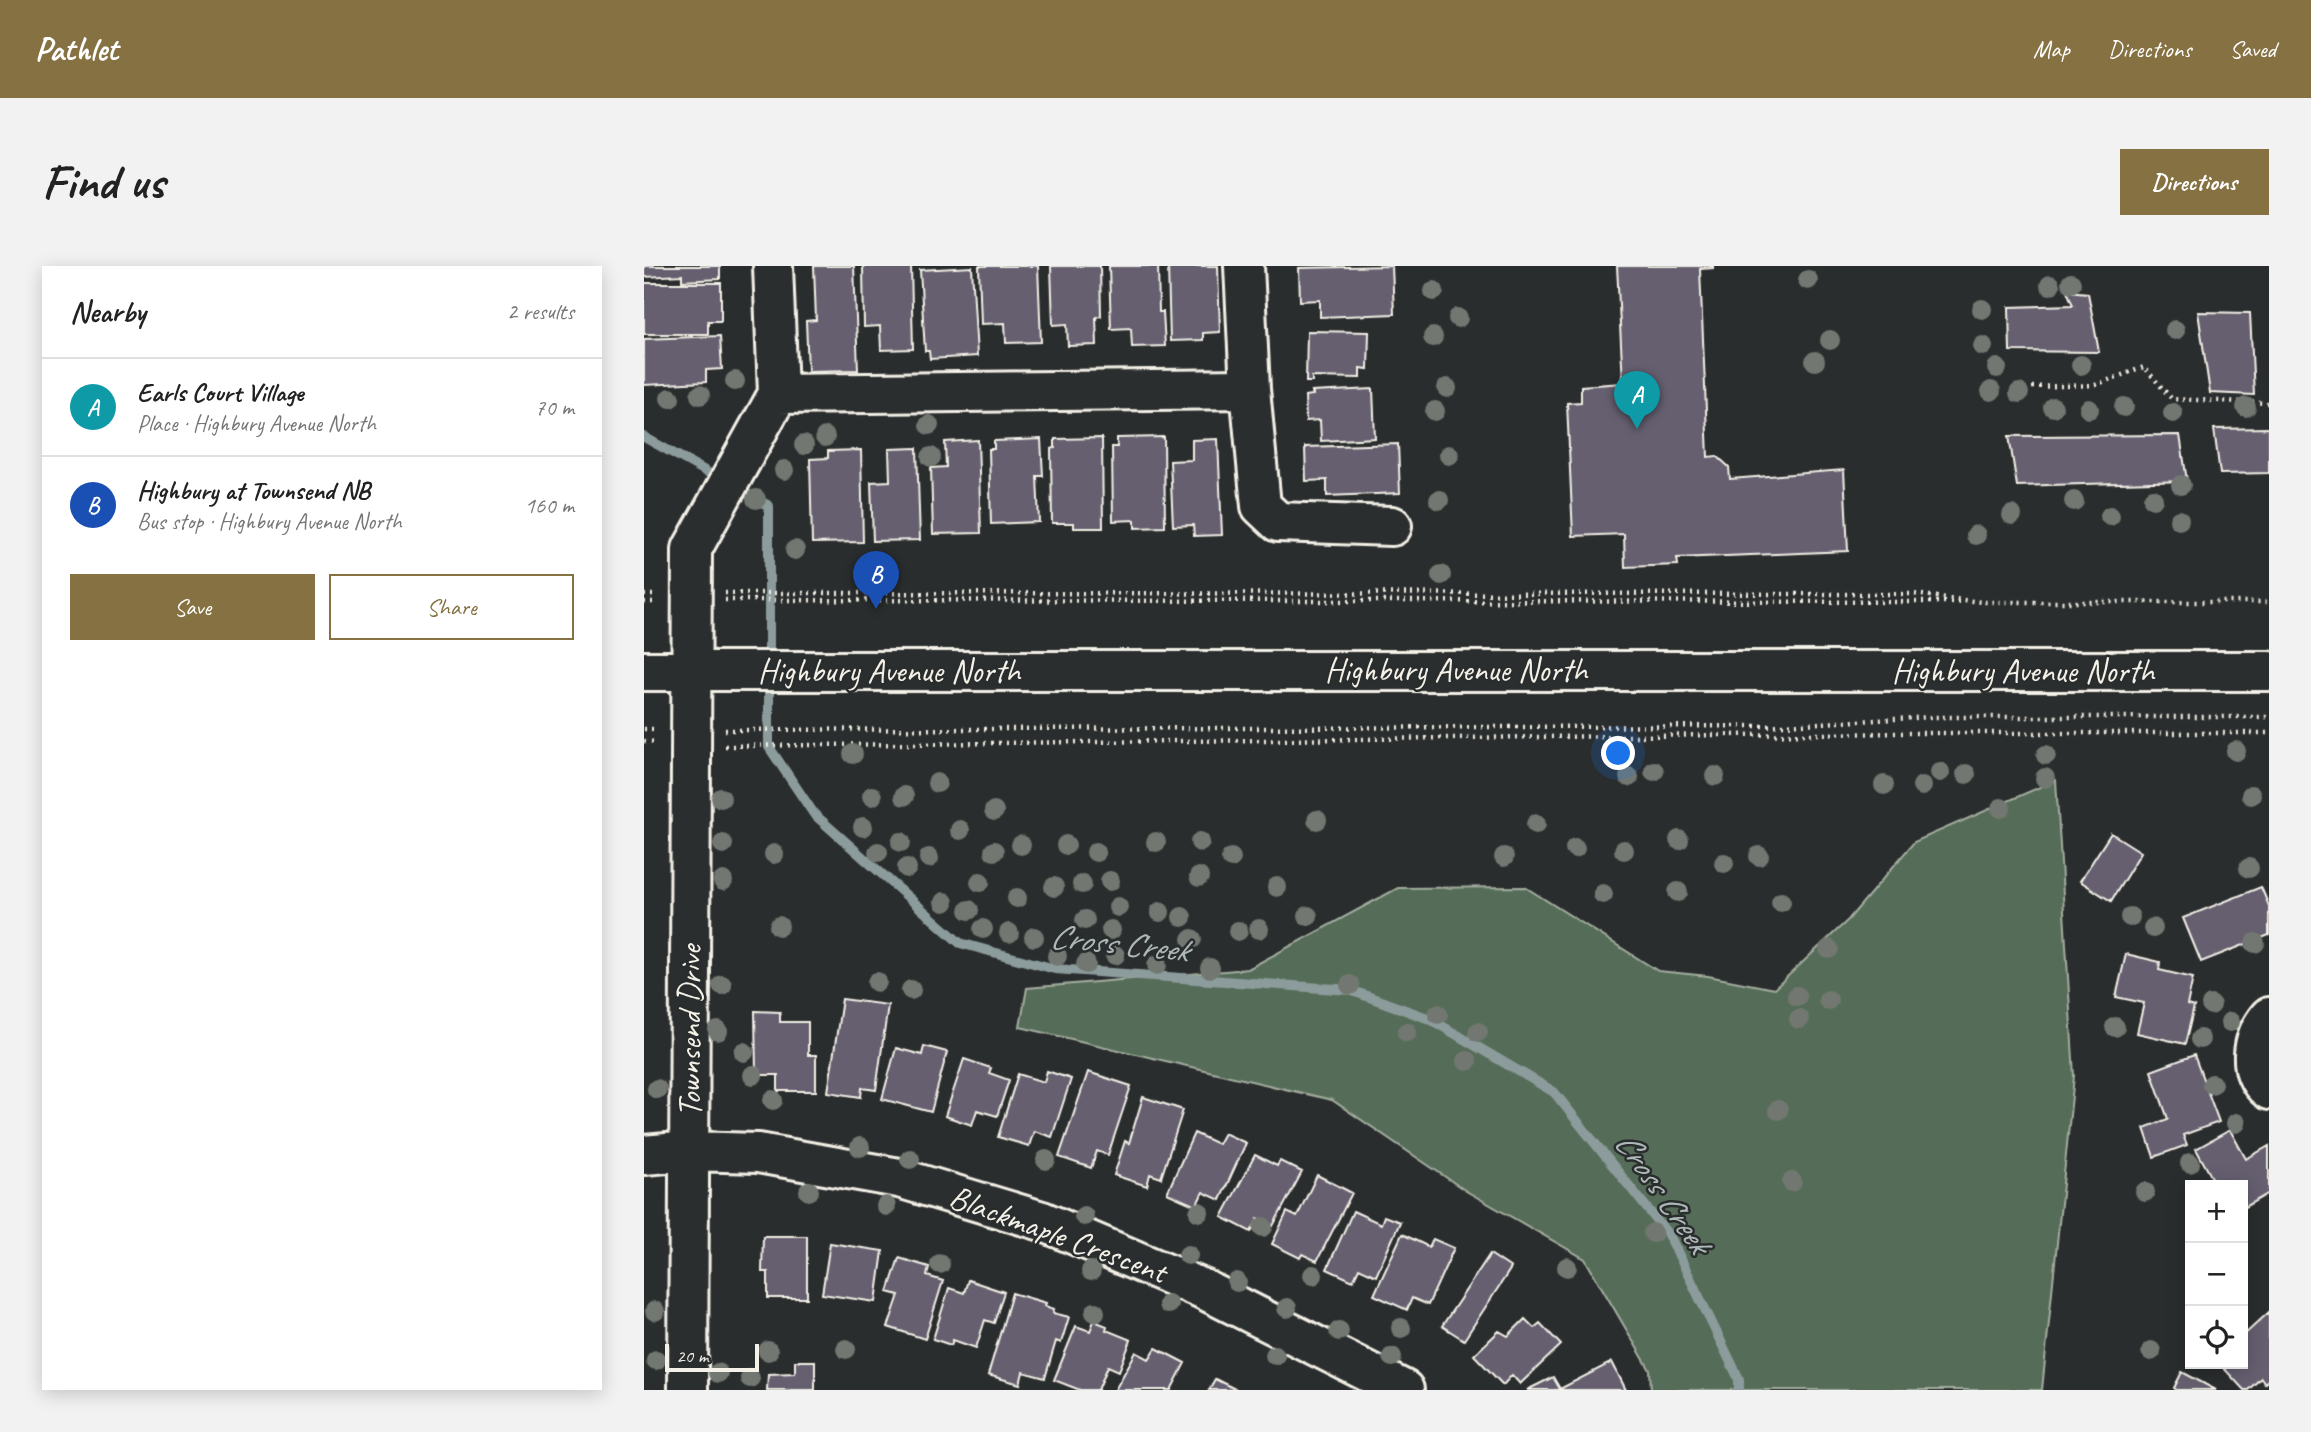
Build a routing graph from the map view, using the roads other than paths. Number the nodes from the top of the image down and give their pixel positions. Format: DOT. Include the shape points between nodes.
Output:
graph roads {
  1 [pos="773,266"];
  2 [pos="1244,266"];
  3 [pos="1250,389"];
  4 [pos="778,394"];
  5 [pos="1392,526"];
  6 [pos="644,671"];
  7 [pos="690,671"];
  8 [pos="2269,671"];
  9 [pos="2269,1017"];
  10 [pos="2269,1090"];
  11 [pos="690,1151"];
  12 [pos="644,1155"];
  13 [pos="688,1390"];
  14 [pos="1404,1390"];
  1 -- 4 [label="main road"];
  2 -- 3 [label="main road"];
  3 -- 4 [label="main road"];
  3 -- 5 [label="main road" via="1261,506 1278,522"];
  4 -- 7 [label="main road, Townsend Drive" via="692,549"];
  6 -- 7 [label="main road, Highbury Avenue North"];
  7 -- 8 [label="main road, Highbury Avenue North"];
  7 -- 11 [label="main road, Townsend Drive"];
  9 -- 10 [label="main road" via="2260,1031 2254,1063 2256,1076"];
  11 -- 12 [label="main road, Blackmaple Crescent"];
  11 -- 13 [label="main road, Townsend Drive"];
  11 -- 14 [label="main road, Blackmaple Crescent" via="758,1153 899,1178 1042,1221 1203,1289"];
}
